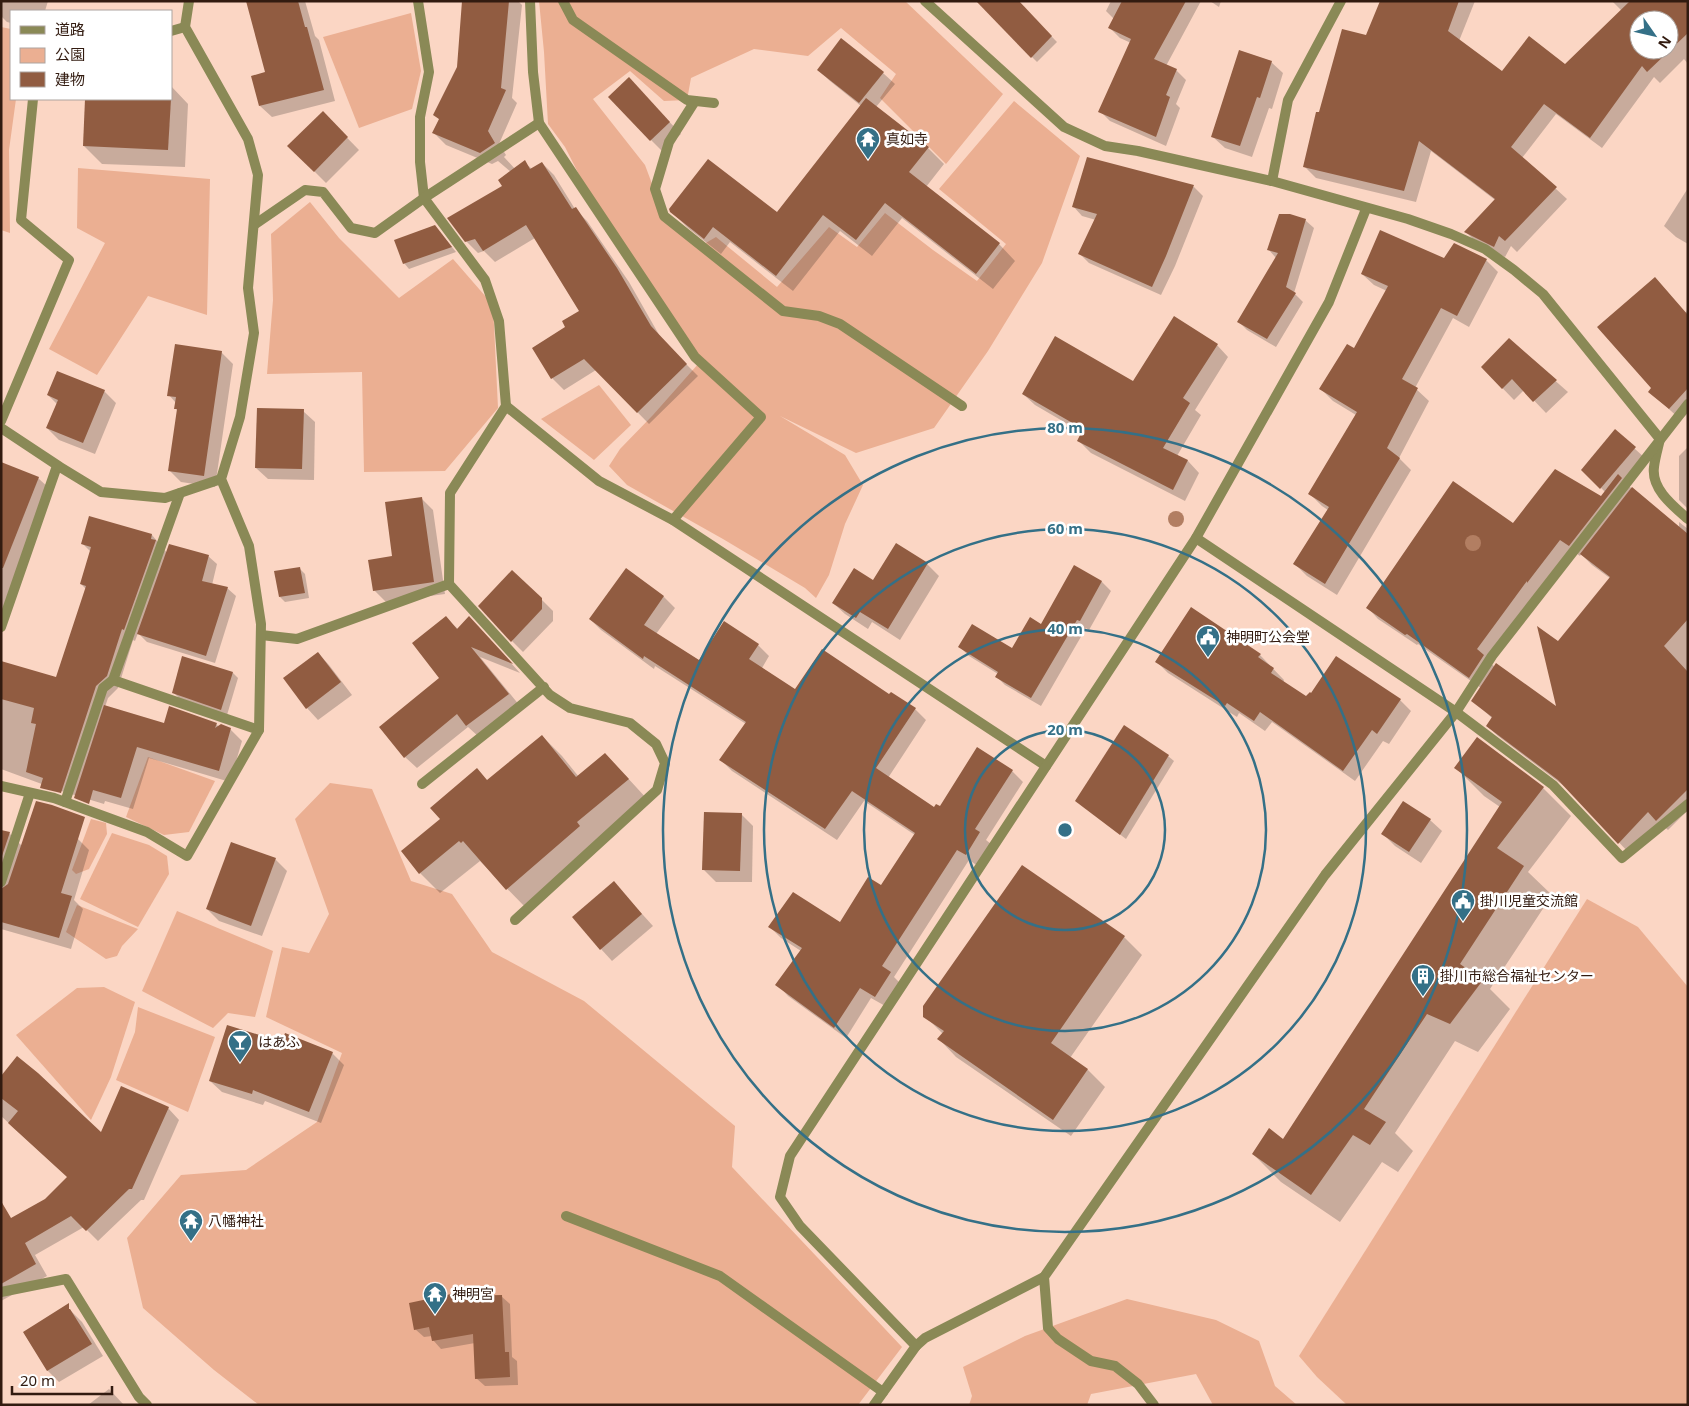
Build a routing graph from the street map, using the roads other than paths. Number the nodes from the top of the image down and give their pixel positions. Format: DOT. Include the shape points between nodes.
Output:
graph roads {
  1 [pos="189,1"];
  2 [pos="418,1"];
  3 [pos="530,1"];
  4 [pos="563,1"];
  5 [pos="926,1"];
  6 [pos="1341,1"];
  7 [pos="185,27"];
  8 [pos="172,31"];
  9 [pos="33,100"];
  10 [pos="695,101"];
  11 [pos="714,103"];
  12 [pos="539,123"];
  13 [pos="1272,181"];
  14 [pos="424,198"];
  15 [pos="1366,208"];
  16 [pos="254,225"];
  17 [pos="1688,404"];
  18 [pos="506,406"];
  19 [pos="962,406"];
  20 [pos="1,420"];
  21 [pos="1,428"];
  22 [pos="1660,440"];
  23 [pos="57,466"];
  24 [pos="221,479"];
  25 [pos="180,493"];
  26 [pos="1688,519"];
  27 [pos="673,520"];
  28 [pos="1196,538"];
  29 [pos="449,584"];
  30 [pos="1,628"];
  31 [pos="261,635"];
  32 [pos="113,680"];
  33 [pos="544,687"];
  34 [pos="1456,712"];
  35 [pos="259,730"];
  36 [pos="1046,766"];
  37 [pos="422,784"];
  38 [pos="1,786"];
  39 [pos="30,793"];
  40 [pos="65,802"];
  41 [pos="1688,804"];
  42 [pos="1,882"];
  43 [pos="515,920"];
  44 [pos="566,1216"];
  45 [pos="1044,1277"];
  46 [pos="1,1292"];
  47 [pos="916,1346"];
  48 [pos="883,1392"];
  49 [pos="147,1405"];
  50 [pos="874,1405"];
  51 [pos="1154,1405"];
  1 -- 7 [label="street"];
  2 -- 14 [label="street" via="429,72 420,117"];
  3 -- 12 [label="street"];
  4 -- 10 [label="street" via="573,20 687,100"];
  5 -- 13 [label="street" via="1064,127 1083,137 1105,146"];
  6 -- 13 [label="street" via="1288,100"];
  7 -- 8 [label="street"];
  7 -- 16 [label="street" via="248,139 258,175"];
  9 -- 20 [label="street" via="20,220 69,260"];
  10 -- 11 [label="street"];
  10 -- 19 [label="street" via="670,142 654,189 664,216 783,311 819,316 840,324"];
  12 -- 14 [label="street"];
  12 -- 27 [label="street" via="695,357 761,418"];
  13 -- 15 [label="street"];
  14 -- 16 [label="street" via="374,233 351,228 323,192 305,190"];
  14 -- 18 [label="street" via="485,280 499,321"];
  15 -- 22 [label="street" via="1451,234 1485,249 1514,270 1543,294"];
  15 -- 28 [label="street" via="1329,302"];
  16 -- 24 [label="street" via="248,288 254,333 240,417"];
  17 -- 22 [label="street"];
  18 -- 27 [label="street" via="599,480"];
  18 -- 29 [label="street" via="450,493"];
  21 -- 23 [label="street"];
  22 -- 26 [label="street" via="1653,469 1656,483 1665,498"];
  22 -- 34 [label="street" via="1492,656"];
  23 -- 25 [label="street" via="102,492 165,498"];
  23 -- 30 [label="street"];
  24 -- 25 [label="street"];
  24 -- 31 [label="street" via="249,546"];
  25 -- 32 [label="street"];
  27 -- 36 [label="street"];
  28 -- 34 [label="street"];
  28 -- 36 [label="street"];
  29 -- 31 [label="street" via="297,639"];
  29 -- 33 [label="street"];
  31 -- 35 [label="street"];
  32 -- 35 [label="street"];
  32 -- 40 [label="street" via="103,688"];
  33 -- 37 [label="street"];
  33 -- 43 [label="street" via="570,708 630,723 656,744 665,763 657,790"];
  34 -- 41 [label="street" via="1553,785 1622,858"];
  34 -- 45 [label="street" via="1326,875"];
  35 -- 40 [label="street" via="187,856 147,832"];
  36 -- 47 [label="street" via="790,1156 780,1197 800,1226"];
  38 -- 39 [label="street"];
  39 -- 40 [label="street"];
  39 -- 42 [label="street"];
  44 -- 48 [label="street" via="720,1276"];
  45 -- 47 [label="street" via="925,1338"];
  45 -- 51 [label="street" via="1048,1328 1058,1339 1091,1361 1115,1366 1138,1384"];
  46 -- 49 [label="street" via="66,1279"];
  47 -- 48 [label="street"];
  48 -- 50 [label="street"];
}
